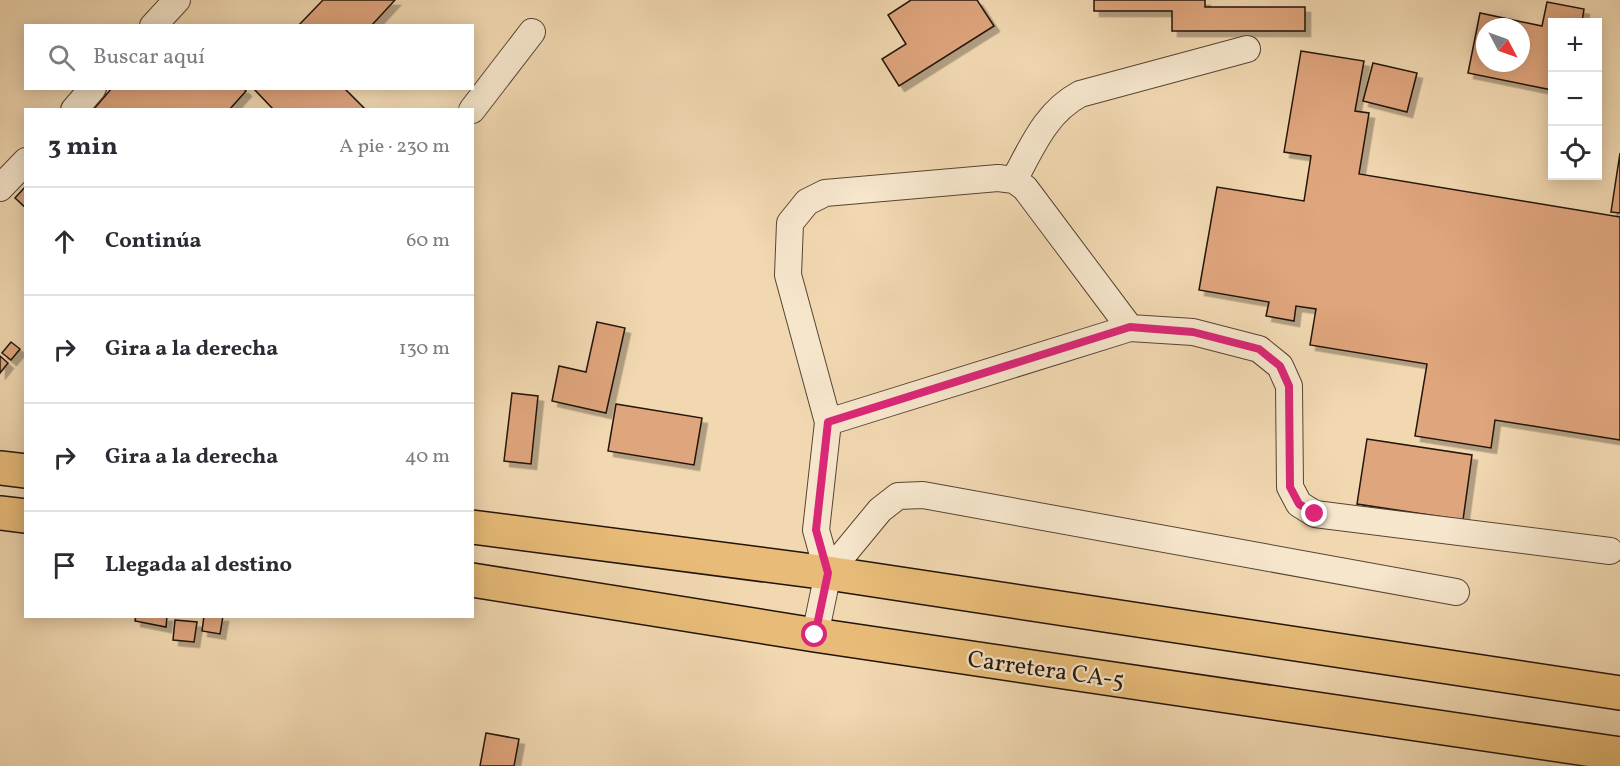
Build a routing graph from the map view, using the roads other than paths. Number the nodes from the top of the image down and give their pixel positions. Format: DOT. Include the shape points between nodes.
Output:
graph roads {
  1 [pos="177,0"];
  2 [pos="155,24"];
  3 [pos="532,32"];
  4 [pos="1247,49"];
  5 [pos="91,90"];
  6 [pos="76,108"];
  7 [pos="474,108"];
  8 [pos="24,163"];
  9 [pos="1014,180"];
  10 [pos="0,188"];
  11 [pos="1130,327"];
  12 [pos="828,422"];
  13 [pos="0,468"];
  14 [pos="24,471"];
  15 [pos="0,513"];
  16 [pos="24,516"];
  17 [pos="474,527"];
  18 [pos="1610,551"];
  19 [pos="828,573"];
  20 [pos="474,580"];
  21 [pos="1456,592"];
  22 [pos="815,635"];
  23 [pos="1620,693"];
  24 [pos="1620,754"];
  1 -- 2 [label="street"];
  3 -- 7 [label="street"];
  4 -- 9 [label="street" via="1080,94 1062,103 1047,120"];
  5 -- 6 [label="street"];
  8 -- 10 [label="street"];
  9 -- 11 [label="street" via="1025,188"];
  9 -- 12 [label="street" via="998,178 825,193 807,202 790,223 788,274"];
  11 -- 12 [label="street"];
  11 -- 18 [label="street" via="1193,332 1248,346 1259,349 1280,366 1289,386 1290,487 1299,504 1315,514"];
  12 -- 19 [label="street" via="816,530"];
  13 -- 14 [label="highway"];
  15 -- 16 [label="highway"];
  17 -- 19 [label="highway"];
  19 -- 21 [label="street" via="880,510 898,496 923,495"];
  19 -- 22 [label="street"];
  19 -- 23 [label="highway"];
  20 -- 22 [label="highway, Carretera CA-5"];
  22 -- 24 [label="highway, Carretera CA-5"];
}
